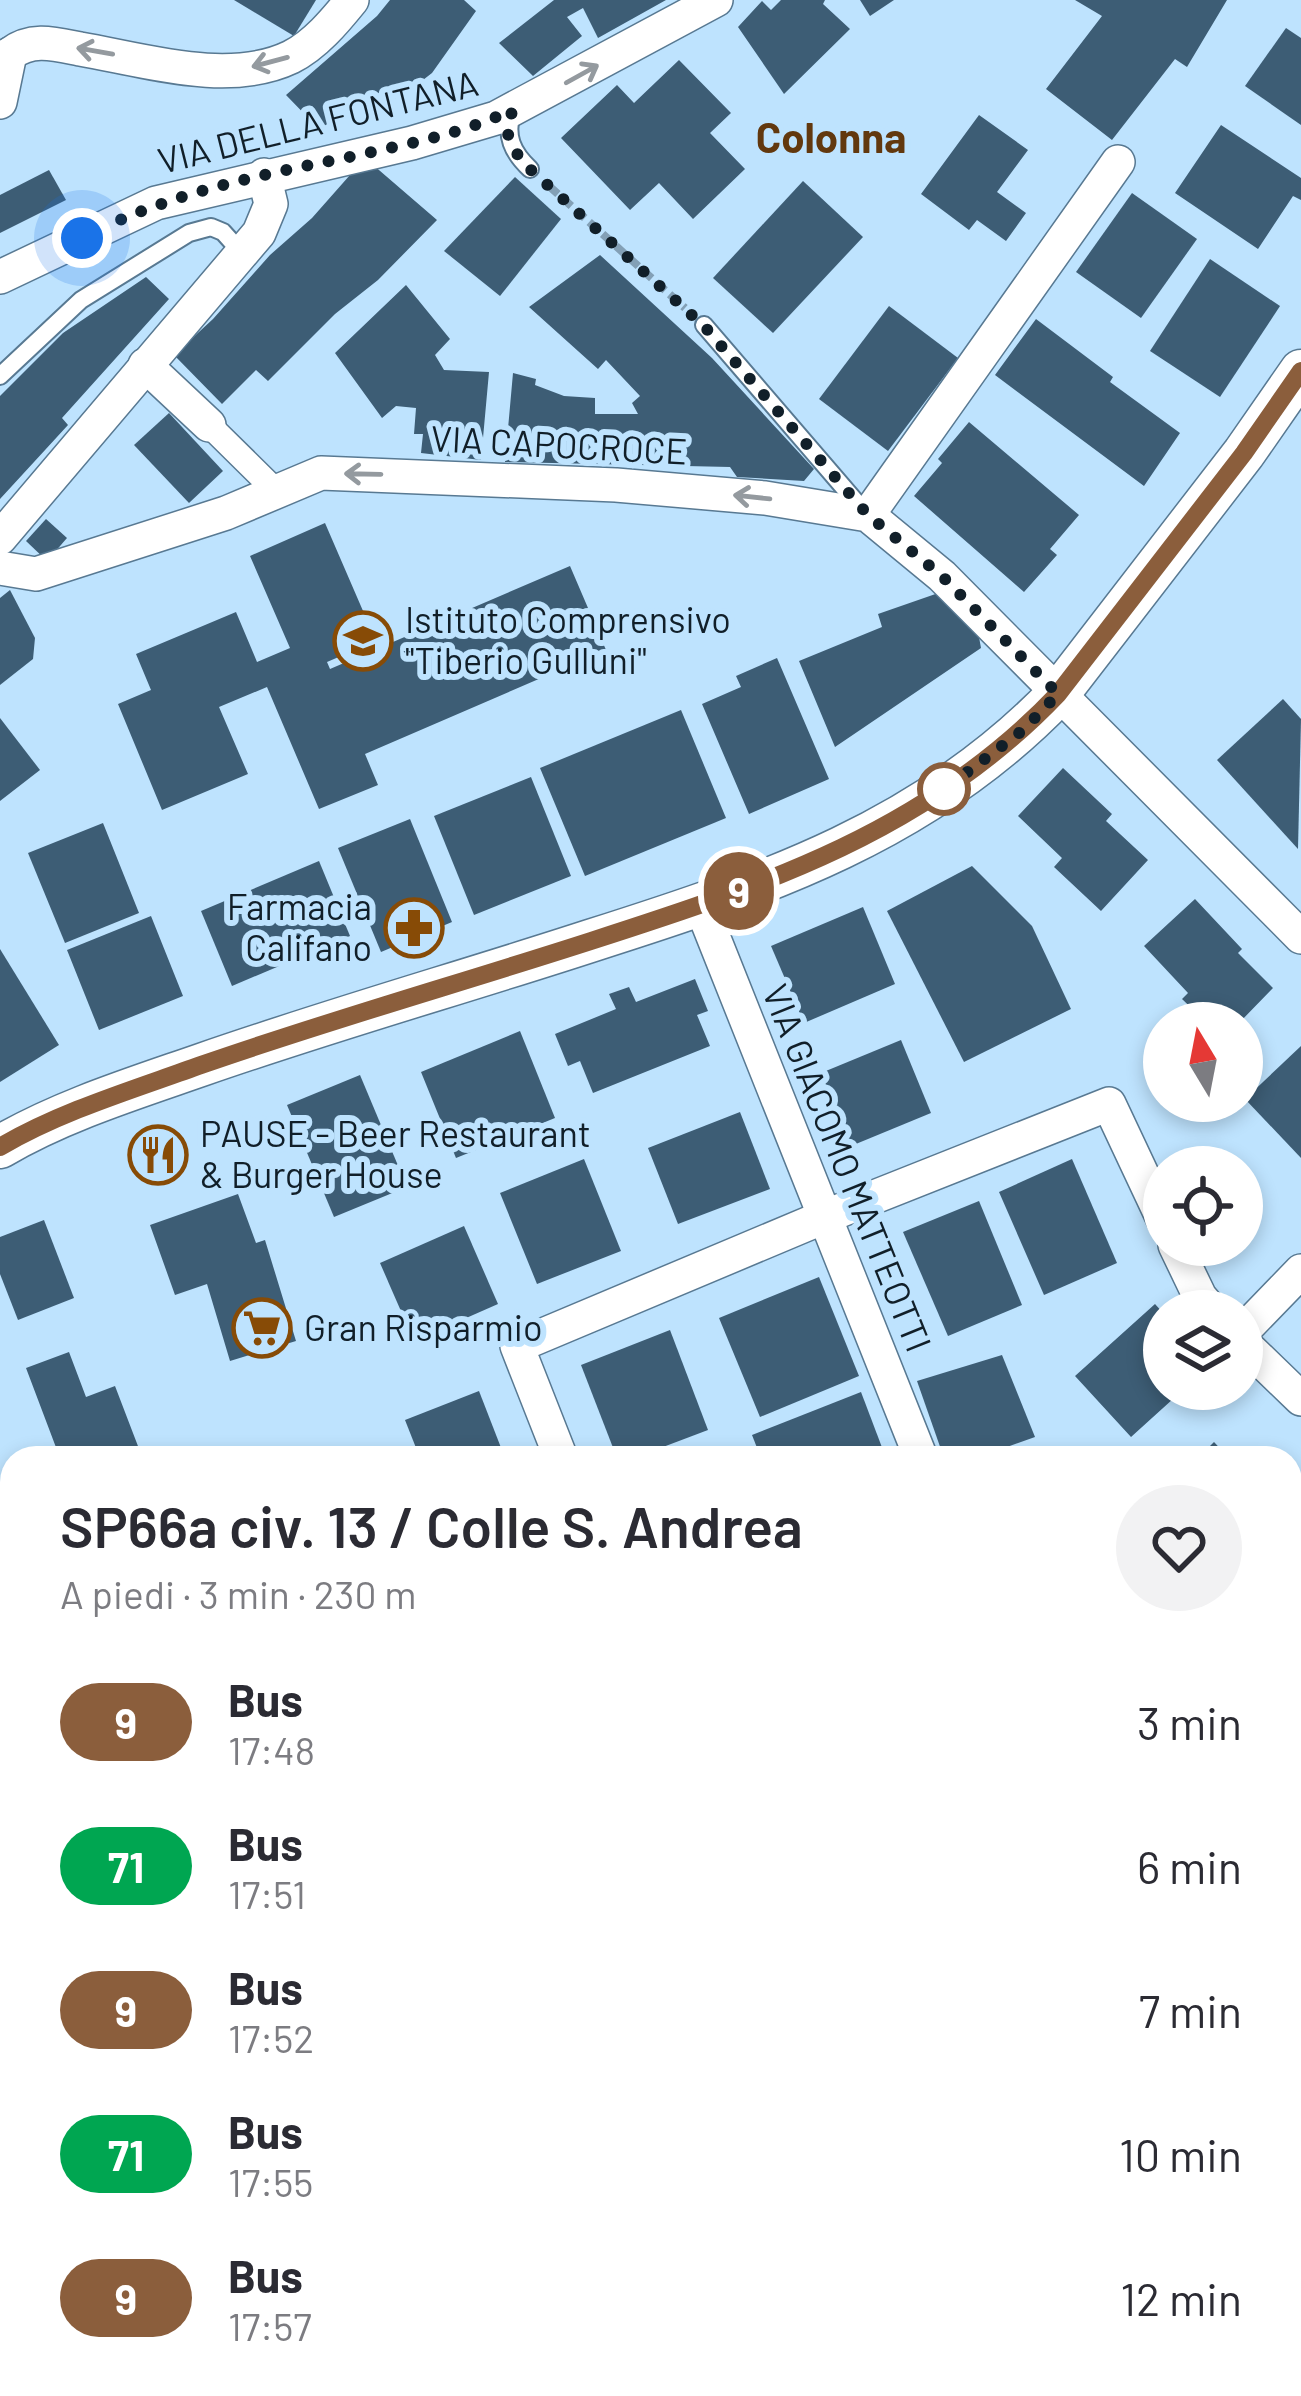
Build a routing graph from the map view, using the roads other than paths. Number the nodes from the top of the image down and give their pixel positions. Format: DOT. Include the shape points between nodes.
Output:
graph roads {
  1 [pos="352,0"];
  2 [pos="716,0"];
  3 [pos="5,49"];
  4 [pos="0,102"];
  5 [pos="512,110"];
  6 [pos="1118,162"];
  7 [pos="530,169"];
  8 [pos="265,176"];
  9 [pos="241,252"];
  10 [pos="1,277"];
  11 [pos="0,288"];
  12 [pos="704,326"];
  13 [pos="146,364"];
  14 [pos="1301,371"];
  15 [pos="0,376"];
  16 [pos="209,425"];
  17 [pos="277,492"];
  18 [pos="868,515"];
  19 [pos="0,538"];
  20 [pos="0,568"];
  21 [pos="1058,694"];
  22 [pos="701,906"];
  23 [pos="1301,937"];
  24 [pos="0,1147"];
  25 [pos="1143,1176"];
  26 [pos="824,1217"];
  27 [pos="1301,1271"];
  28 [pos="1263,1310"];
  29 [pos="1263,1362"];
  30 [pos="1301,1399"];
  31 [pos="556,1446"];
  32 [pos="916,1446"];
  1 -- 3 [label="street, one-way" via="290,57 247,68 48,43"];
  5 -- 2 [label="street, VIA DELLA FONTANA, one-way"];
  3 -- 4 [label="street"];
  5 -- 7 [label="lane" via="511,145"];
  5 -- 8 [label="street, VIA DELLA FONTANA" via="444,135"];
  6 -- 18 [label="street"];
  8 -- 9 [label="street" via="269,214"];
  8 -- 10 [label="street, VIA DELLA FONTANA" via="134,211"];
  9 -- 13 [label="street"];
  9 -- 15 [label="lane" via="212,227 190,232 81,300"];
  10 -- 11 [label="lane"];
  12 -- 18 [label="lane"];
  13 -- 16 [label="street"];
  13 -- 19 [label="street"];
  14 -- 21 [label="street"];
  16 -- 17 [label="street"];
  18 -- 17 [label="street, VIA CAPOCROCE, one-way" via="744,496 438,476 321,473"];
  17 -- 20 [label="street, VIA CAPOCROCE" via="36,574"];
  18 -- 21 [label="street" via="942,576"];
  21 -- 22 [label="street" via="950,785 858,843"];
  21 -- 23 [label="street"];
  22 -- 24 [label="street" via="272,1040"];
  22 -- 26 [label="street, VIA GIACOMO MATTEOTTI"];
  25 -- 26 [label="street" via="1109,1104"];
  26 -- 31 [label="street" via="517,1346"];
  26 -- 32 [label="street, VIA GIACOMO MATTEOTTI"];
  27 -- 28 [label="street"];
  29 -- 30 [label="street"];
}
